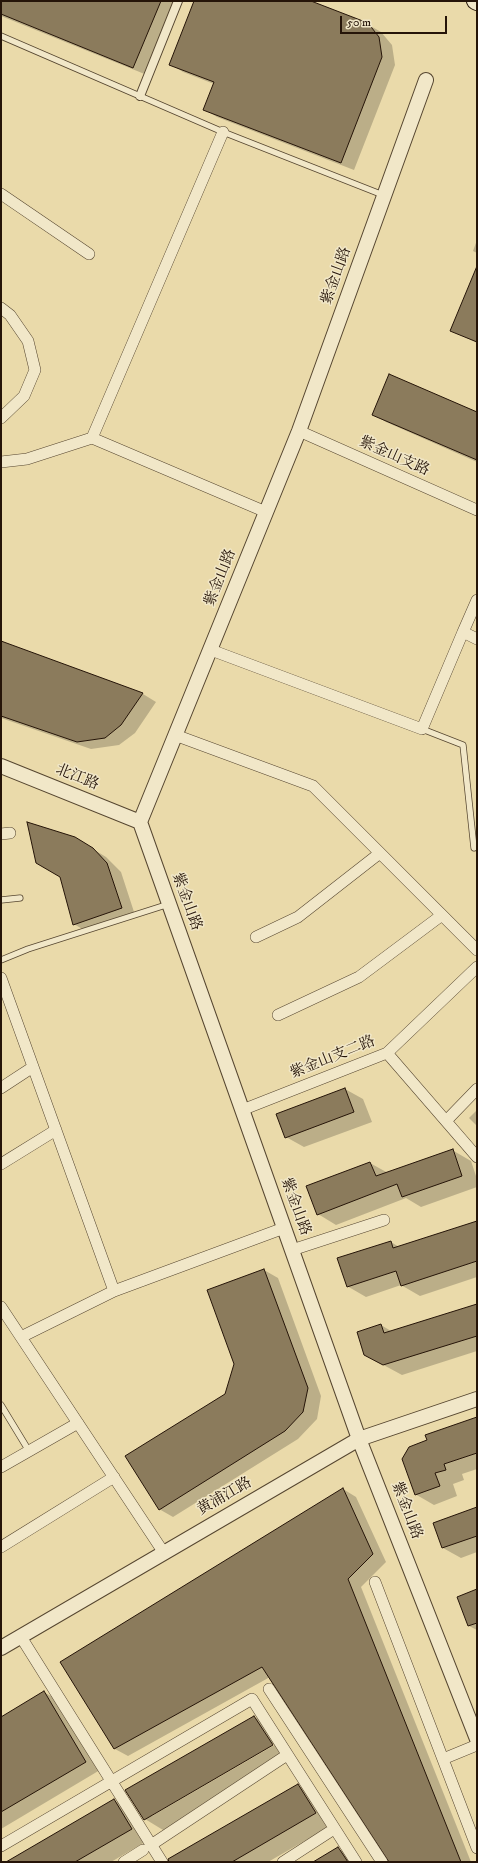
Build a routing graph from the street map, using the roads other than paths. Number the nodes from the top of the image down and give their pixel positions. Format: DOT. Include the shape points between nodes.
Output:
graph roads {
  1 [pos="178,1"];
  2 [pos="1,36"];
  3 [pos="426,80"];
  4 [pos="140,96"];
  5 [pos="223,132"];
  6 [pos="1,194"];
  7 [pos="384,196"];
  8 [pos="89,254"];
  9 [pos="1,308"];
  10 [pos="1,418"];
  11 [pos="299,431"];
  12 [pos="92,438"];
  13 [pos="1,462"];
  14 [pos="477,510"];
  15 [pos="266,512"];
  16 [pos="477,600"];
  17 [pos="463,632"];
  18 [pos="477,639"];
  19 [pos="211,650"];
  20 [pos="422,729"];
  21 [pos="175,735"];
  22 [pos="1,766"];
  23 [pos="140,822"];
  24 [pos="474,848"];
  25 [pos="380,854"];
  26 [pos="20,898"];
  27 [pos="1,900"];
  28 [pos="169,904"];
  29 [pos="442,915"];
  30 [pos="256,937"];
  31 [pos="477,950"];
  32 [pos="1,960"];
  33 [pos="477,967"];
  34 [pos="1,978"];
  35 [pos="4,996"];
  36 [pos="278,1015"];
  37 [pos="387,1053"];
  38 [pos="33,1067"];
  39 [pos="1,1088"];
  40 [pos="477,1089"];
  41 [pos="242,1110"];
  42 [pos="446,1121"];
  43 [pos="56,1130"];
  44 [pos="477,1157"];
  45 [pos="1,1164"];
  46 [pos="384,1220"];
  47 [pos="284,1228"];
  48 [pos="292,1250"];
  49 [pos="114,1291"];
  50 [pos="1,1307"];
  51 [pos="21,1338"];
  52 [pos="477,1399"];
  53 [pos="1,1404"];
  54 [pos="78,1423"];
  55 [pos="359,1439"];
  56 [pos="30,1451"];
  57 [pos="1,1467"];
  58 [pos="114,1477"];
  59 [pos="1,1547"];
  60 [pos="164,1553"];
  61 [pos="375,1582"];
  62 [pos="21,1637"];
  63 [pos="1,1648"];
  64 [pos="269,1689"];
  65 [pos="477,1739"];
  66 [pos="477,1745"];
  67 [pos="287,1755"];
  68 [pos="443,1759"];
  69 [pos="334,1829"];
  70 [pos="1,1846"];
  71 [pos="147,1847"];
  72 [pos="477,1848"];
  73 [pos="124,1862"];
  74 [pos="162,1862"];
  75 [pos="283,1862"];
  76 [pos="356,1862"];
  77 [pos="382,1862"];
  1 -- 4 [label="street"];
  2 -- 4 [label="lane"];
  3 -- 7 [label="street, 紫金山路"];
  4 -- 5 [label="lane"];
  5 -- 7 [label="lane"];
  5 -- 12 [label="street"];
  6 -- 8 [label="street"];
  7 -- 11 [label="street, 紫金山路"];
  9 -- 10 [label="street" via="10,315 28,341 35,370 24,396"];
  11 -- 14 [label="street, 紫金山支路"];
  11 -- 15 [label="street, 紫金山路"];
  12 -- 13 [label="street" via="27,459"];
  12 -- 15 [label="street"];
  15 -- 19 [label="street, 紫金山路"];
  16 -- 17 [label="street"];
  17 -- 18 [label="street"];
  17 -- 20 [label="street"];
  19 -- 20 [label="street"];
  19 -- 21 [label="street, 紫金山路"];
  20 -- 24 [label="lane" via="463,745"];
  21 -- 23 [label="street, 紫金山路"];
  21 -- 25 [label="street" via="313,786"];
  22 -- 23 [label="street, 北江路"];
  23 -- 28 [label="street, 紫金山路"];
  25 -- 29 [label="street"];
  25 -- 30 [label="street" via="298,917"];
  26 -- 27 [label="lane"];
  28 -- 32 [label="lane"];
  28 -- 41 [label="street, 紫金山路"];
  29 -- 31 [label="street"];
  29 -- 36 [label="street" via="359,977"];
  33 -- 37 [label="street, 紫金山支二路"];
  34 -- 35 [label="street"];
  35 -- 38 [label="street"];
  37 -- 41 [label="street, 紫金山支二路"];
  37 -- 42 [label="street"];
  38 -- 39 [label="street"];
  38 -- 43 [label="street"];
  40 -- 42 [label="street"];
  41 -- 47 [label="street, 紫金山路"];
  42 -- 44 [label="street"];
  43 -- 45 [label="street"];
  43 -- 49 [label="street"];
  46 -- 48 [label="street"];
  47 -- 48 [label="street, 紫金山路"];
  47 -- 49 [label="street"];
  48 -- 55 [label="street, 紫金山路"];
  49 -- 51 [label="street"];
  50 -- 51 [label="street"];
  51 -- 54 [label="street"];
  52 -- 55 [label="street, 黄浦江路"];
  53 -- 56 [label="lane"];
  54 -- 56 [label="street"];
  54 -- 58 [label="street"];
  55 -- 60 [label="street, 黄浦江路"];
  55 -- 65 [label="street, 紫金山路"];
  56 -- 57 [label="street"];
  58 -- 59 [label="street"];
  58 -- 60 [label="street"];
  60 -- 62 [label="street, 黄浦江路"];
  61 -- 68 [label="street"];
  62 -- 63 [label="street, 黄浦江路"];
  62 -- 71 [label="street"];
  64 -- 77 [label="street"];
  66 -- 68 [label="street"];
  67 -- 69 [label="street"];
  67 -- 70 [label="street" via="252,1699"];
  67 -- 71 [label="street"];
  68 -- 72 [label="street"];
  69 -- 75 [label="street"];
  69 -- 76 [label="street"];
  71 -- 73 [label="street"];
  71 -- 74 [label="street"];
}
